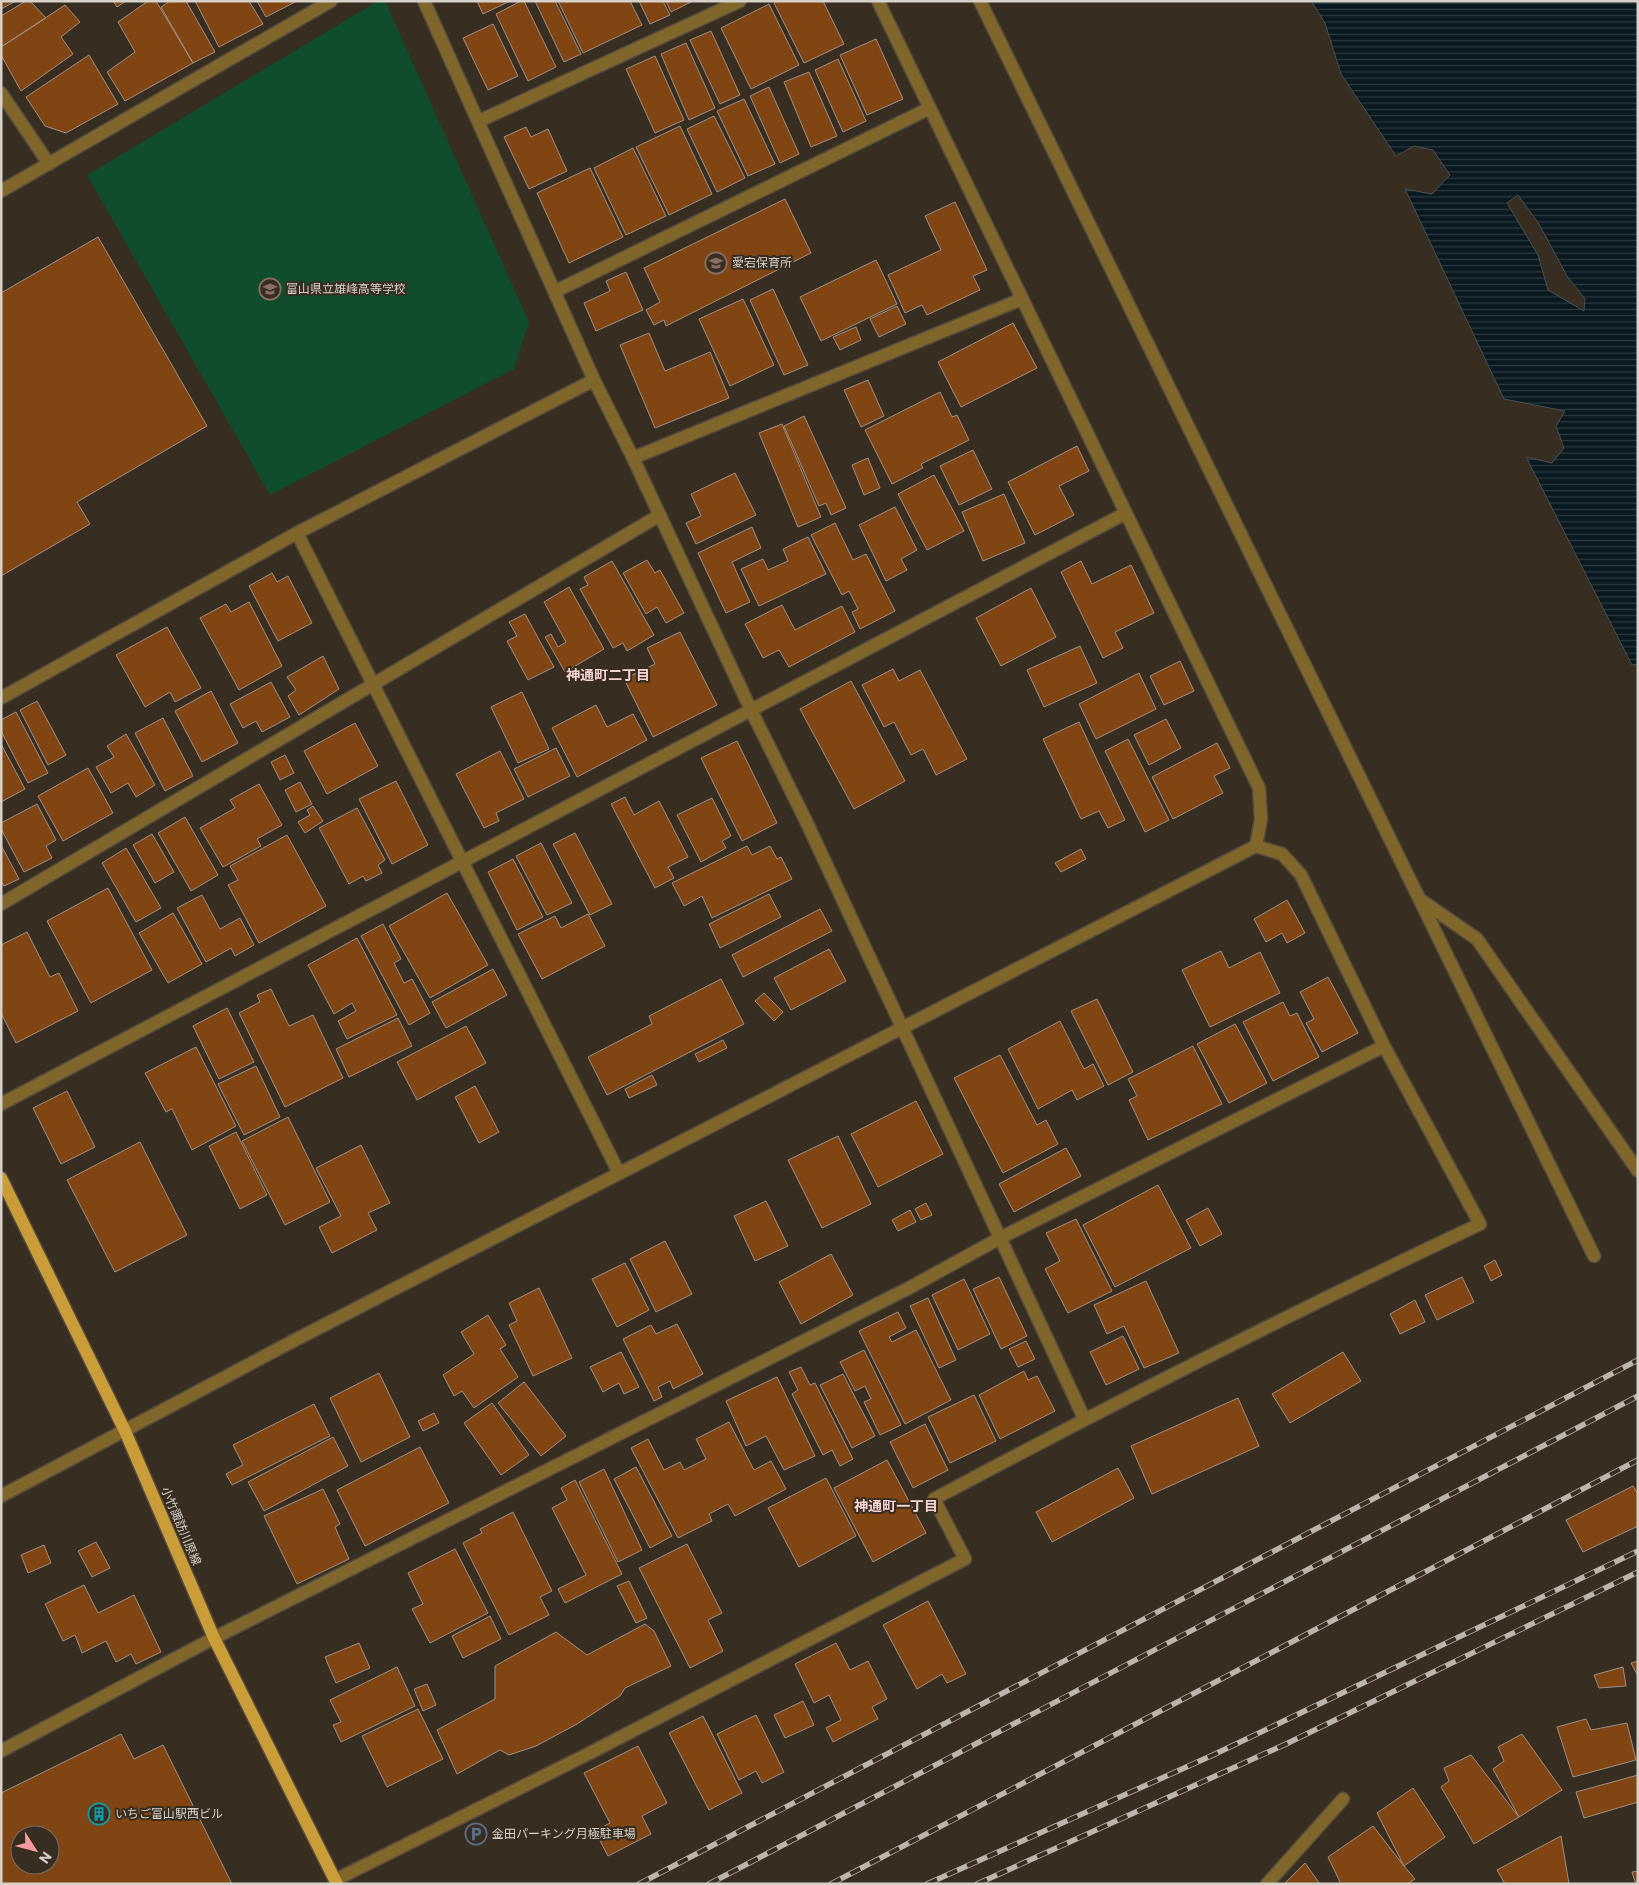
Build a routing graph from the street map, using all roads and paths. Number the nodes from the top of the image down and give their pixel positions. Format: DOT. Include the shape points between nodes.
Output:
graph roads {
  1 [pos="331,1"];
  2 [pos="424,1"];
  3 [pos="740,1"];
  4 [pos="878,1"];
  5 [pos="980,1"];
  6 [pos="1,93"];
  7 [pos="930,108"];
  8 [pos="479,121"];
  9 [pos="49,164"];
  10 [pos="1,191"];
  11 [pos="556,291"];
  12 [pos="1022,299"];
  13 [pos="594,380"];
  14 [pos="633,458"];
  15 [pos="1126,513"];
  16 [pos="660,515"];
  17 [pos="297,533"];
  18 [pos="373,684"];
  19 [pos="1,698"];
  20 [pos="751,710"];
  21 [pos="1256,846"];
  22 [pos="463,862"];
  23 [pos="1420,900"];
  24 [pos="1,904"];
  25 [pos="903,1027"];
  26 [pos="1384,1046"];
  27 [pos="1,1104"];
  28 [pos="1638,1171"];
  29 [pos="619,1173"];
  30 [pos="1,1178"];
  31 [pos="1000,1238"];
  32 [pos="1594,1256"];
  33 [pos="1084,1418"];
  34 [pos="125,1431"];
  35 [pos="1,1496"];
  36 [pos="214,1638"];
  37 [pos="1,1751"];
  38 [pos="1343,1799"];
  39 [pos="336,1882"];
  40 [pos="1267,1884"];
  1 -- 9 [label="street"];
  2 -- 8 [label="street"];
  3 -- 8 [label="street"];
  4 -- 7 [label="street"];
  5 -- 23 [label="street"];
  6 -- 9 [label="street"];
  7 -- 11 [label="street"];
  7 -- 12 [label="street"];
  8 -- 11 [label="street"];
  9 -- 10 [label="street"];
  11 -- 13 [label="street"];
  12 -- 14 [label="street"];
  12 -- 15 [label="street"];
  13 -- 14 [label="street"];
  13 -- 17 [label="street"];
  14 -- 16 [label="street"];
  15 -- 20 [label="street"];
  15 -- 21 [label="street" via="1258,788 1261,819"];
  16 -- 18 [label="street"];
  16 -- 20 [label="street"];
  17 -- 18 [label="street"];
  17 -- 19 [label="street"];
  18 -- 22 [label="street"];
  18 -- 24 [label="street"];
  20 -- 22 [label="street"];
  20 -- 25 [label="street"];
  21 -- 25 [label="street"];
  21 -- 26 [label="street" via="1282,854 1301,875"];
  22 -- 27 [label="street"];
  22 -- 29 [label="street"];
  23 -- 28 [label="street" via="1478,940"];
  23 -- 32 [label="street"];
  25 -- 29 [label="street"];
  25 -- 31 [label="street"];
  26 -- 31 [label="street"];
  26 -- 33 [label="street" via="1480,1224"];
  29 -- 34 [label="street" via="171,1404"];
  30 -- 34 [label="main road, 小竹諏訪川原線"];
  31 -- 33 [label="street"];
  31 -- 36 [label="street" via="908,1288"];
  33 -- 39 [label="street" via="934,1499 965,1559"];
  34 -- 35 [label="street"];
  34 -- 36 [label="main road, 小竹諏訪川原線"];
  36 -- 37 [label="street"];
  36 -- 39 [label="main road, 小竹諏訪川原線"];
  38 -- 40 [label="street"];
}
